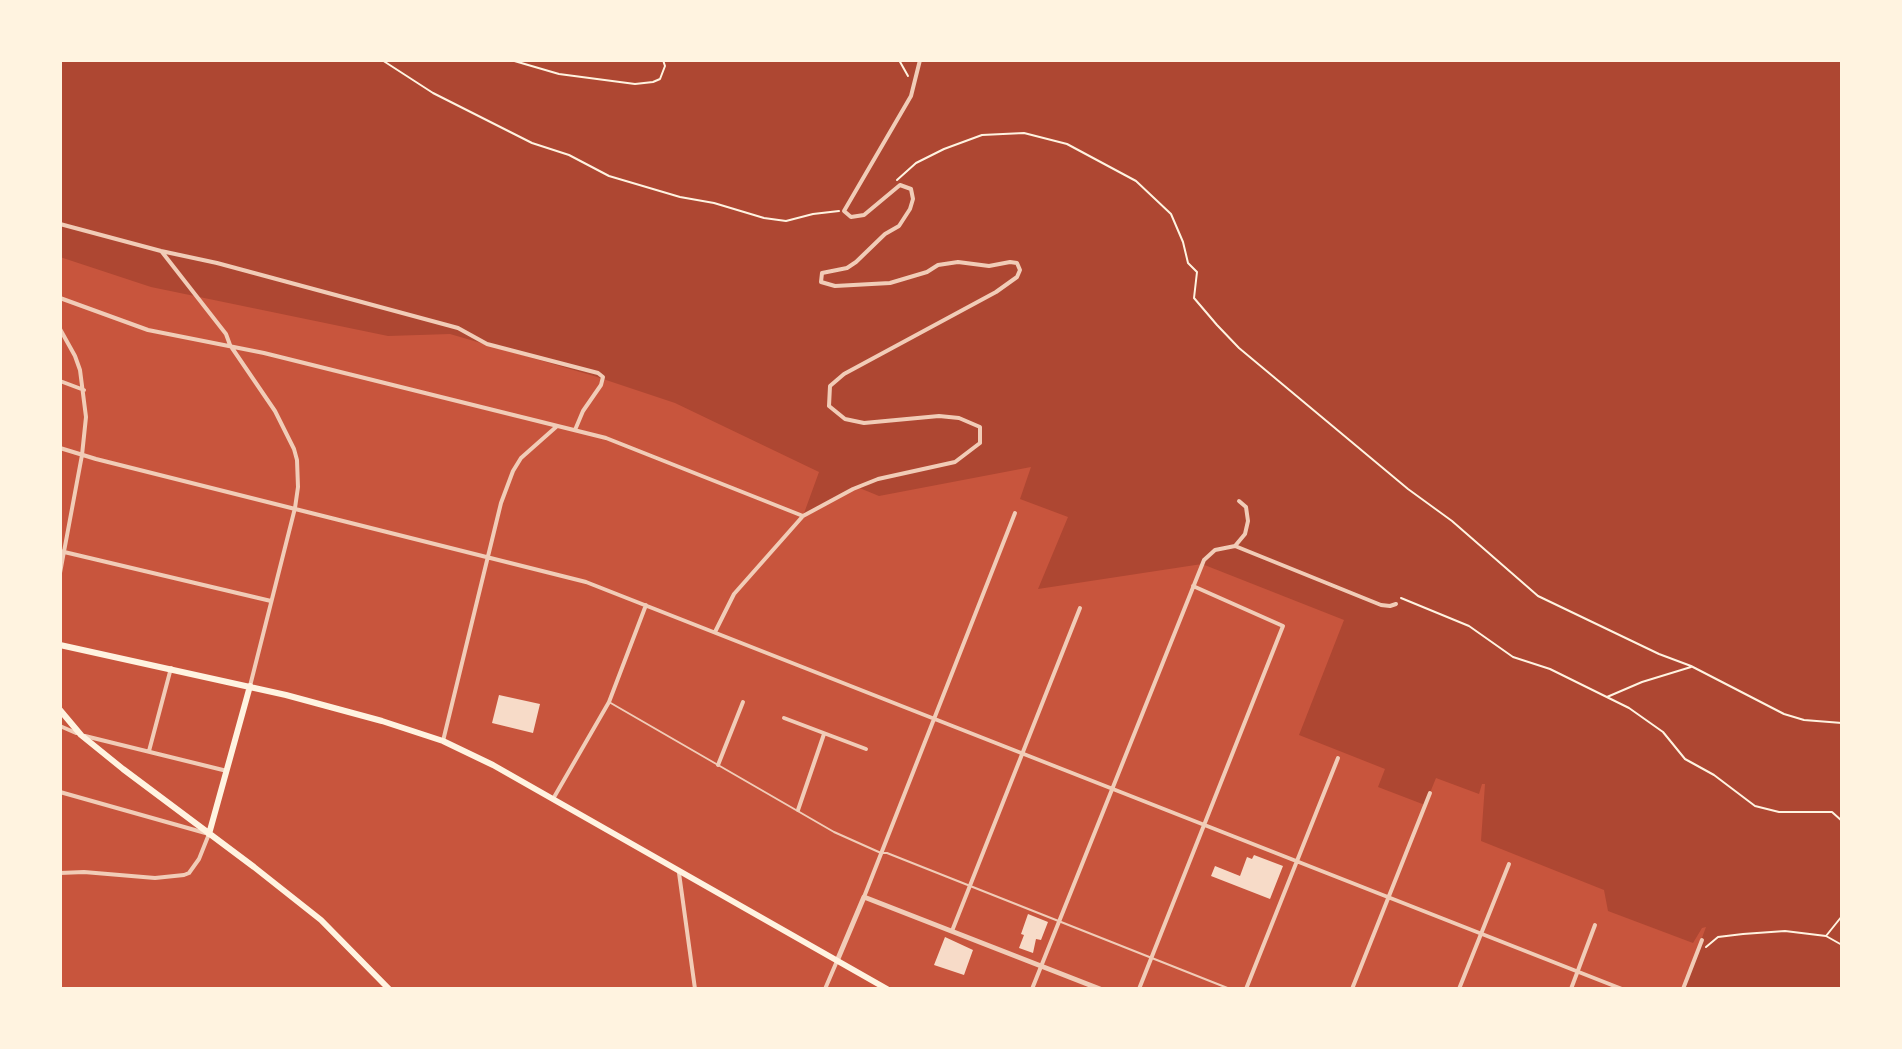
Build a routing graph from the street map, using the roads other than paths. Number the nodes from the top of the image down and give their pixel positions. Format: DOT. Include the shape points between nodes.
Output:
graph roads {
  1 [pos="920,60"];
  2 [pos="60,224"];
  3 [pos="161,251"];
  4 [pos="60,298"];
  5 [pos="60,329"];
  6 [pos="230,345"];
  7 [pos="60,381"];
  8 [pos="84,390"];
  9 [pos="557,426"];
  10 [pos="575,430"];
  11 [pos="60,448"];
  12 [pos="82,455"];
  13 [pos="1239,501"];
  14 [pos="295,508"];
  15 [pos="1015,513"];
  16 [pos="803,516"];
  17 [pos="1235,546"];
  18 [pos="62,551"];
  19 [pos="488,557"];
  20 [pos="60,573"];
  21 [pos="1193,586"];
  22 [pos="271,601"];
  23 [pos="1396,604"];
  24 [pos="646,605"];
  25 [pos="1080,608"];
  26 [pos="715,632"];
  27 [pos="60,645"];
  28 [pos="171,668"];
  29 [pos="250,686"];
  30 [pos="609,702"];
  31 [pos="743,702"];
  32 [pos="60,710"];
  33 [pos="784,718"];
  34 [pos="934,718"];
  35 [pos="60,726"];
  36 [pos="824,734"];
  37 [pos="81,735"];
  38 [pos="443,741"];
  39 [pos="866,749"];
  40 [pos="149,751"];
  41 [pos="1023,753"];
  42 [pos="1338,758"];
  43 [pos="718,765"];
  44 [pos="227,771"];
  45 [pos="1112,788"];
  46 [pos="60,792"];
  47 [pos="1430,793"];
  48 [pos="553,799"];
  49 [pos="798,810"];
  50 [pos="1205,824"];
  51 [pos="209,834"];
  52 [pos="881,853"];
  53 [pos="1297,861"];
  54 [pos="1509,864"];
  55 [pos="679,871"];
  56 [pos="60,873"];
  57 [pos="970,887"];
  58 [pos="864,897"];
  59 [pos="1389,897"];
  60 [pos="1059,922"];
  61 [pos="1595,925"];
  62 [pos="952,931"];
  63 [pos="1481,934"];
  64 [pos="1702,940"];
  65 [pos="1151,958"];
  66 [pos="837,961"];
  67 [pos="1041,966"];
  68 [pos="1577,971"];
  69 [pos="389,989"];
  70 [pos="695,989"];
  71 [pos="825,989"];
  72 [pos="887,989"];
  73 [pos="1032,989"];
  74 [pos="1100,989"];
  75 [pos="1139,989"];
  76 [pos="1230,989"];
  77 [pos="1246,989"];
  78 [pos="1352,989"];
  79 [pos="1459,989"];
  80 [pos="1571,989"];
  81 [pos="1622,989"];
  82 [pos="1683,989"];
  1 -- 16 [label="street" via="917,80 896,124 844,210 851,217 864,215 900,185 913,193 910,209 899,226 847,268 819,277 825,285 890,283 958,262 1010,262 1020,270 996,292 844,374 830,386 829,406 853,422 953,416 980,427 980,443 955,462 890,474"];
  2 -- 3 [label="street"];
  3 -- 6 [label="street"];
  3 -- 10 [label="street" via="458,328 487,344 598,373 601,385"];
  4 -- 6 [label="street" via="148,330"];
  5 -- 8 [label="street" via="75,356"];
  6 -- 9 [label="street"];
  6 -- 14 [label="street" via="294,449"];
  7 -- 8 [label="street"];
  8 -- 12 [label="street"];
  9 -- 10 [label="street"];
  9 -- 19 [label="street" via="513,471"];
  10 -- 16 [label="street"];
  11 -- 12 [label="street"];
  12 -- 14 [label="street"];
  12 -- 18 [label="street"];
  13 -- 17 [label="street" via="1248,521"];
  14 -- 19 [label="street"];
  14 -- 22 [label="street"];
  15 -- 34 [label="street"];
  16 -- 26 [label="street" via="734,594"];
  17 -- 21 [label="street" via="1215,550 1204,560"];
  17 -- 23 [label="street" via="1381,605"];
  18 -- 20 [label="street"];
  18 -- 22 [label="street"];
  19 -- 24 [label="street" via="586,582"];
  19 -- 38 [label="street"];
  21 -- 45 [label="street"];
  21 -- 50 [label="street" via="1283,626"];
  22 -- 29 [label="street"];
  24 -- 26 [label="street"];
  24 -- 30 [label="street"];
  25 -- 41 [label="street"];
  26 -- 34 [label="street"];
  27 -- 28 [label="main road"];
  28 -- 29 [label="main road"];
  28 -- 40 [label="street"];
  29 -- 38 [label="main road"];
  29 -- 44 [label="main road"];
  30 -- 43 [label="lane"];
  30 -- 48 [label="street"];
  31 -- 43 [label="street"];
  32 -- 37 [label="main road"];
  33 -- 36 [label="street"];
  34 -- 41 [label="street"];
  34 -- 52 [label="street"];
  35 -- 37 [label="street"];
  36 -- 39 [label="street"];
  36 -- 49 [label="street"];
  37 -- 40 [label="street"];
  37 -- 51 [label="main road"];
  38 -- 48 [label="main road"];
  40 -- 44 [label="street"];
  41 -- 45 [label="street"];
  41 -- 57 [label="street"];
  42 -- 53 [label="street"];
  43 -- 49 [label="lane"];
  44 -- 51 [label="main road"];
  45 -- 50 [label="street"];
  45 -- 60 [label="street"];
  46 -- 51 [label="street"];
  47 -- 59 [label="street"];
  48 -- 55 [label="main road"];
  49 -- 52 [label="lane"];
  50 -- 53 [label="street"];
  50 -- 65 [label="street"];
  51 -- 56 [label="street" via="199,859 184,875"];
  51 -- 69 [label="main road" via="321,920"];
  52 -- 57 [label="lane"];
  52 -- 58 [label="street"];
  53 -- 59 [label="street"];
  53 -- 77 [label="street"];
  54 -- 63 [label="street"];
  55 -- 66 [label="main road"];
  55 -- 70 [label="street"];
  57 -- 60 [label="lane"];
  57 -- 62 [label="street"];
  58 -- 62 [label="street"];
  58 -- 66 [label="street"];
  59 -- 63 [label="street"];
  59 -- 78 [label="street"];
  60 -- 65 [label="lane"];
  60 -- 67 [label="street"];
  61 -- 68 [label="street"];
  62 -- 67 [label="street"];
  63 -- 68 [label="street"];
  63 -- 79 [label="street"];
  64 -- 82 [label="street"];
  65 -- 75 [label="street"];
  65 -- 76 [label="lane"];
  66 -- 71 [label="street"];
  66 -- 72 [label="main road"];
  67 -- 73 [label="street"];
  67 -- 74 [label="street"];
  68 -- 80 [label="street"];
  68 -- 81 [label="street"];
}
